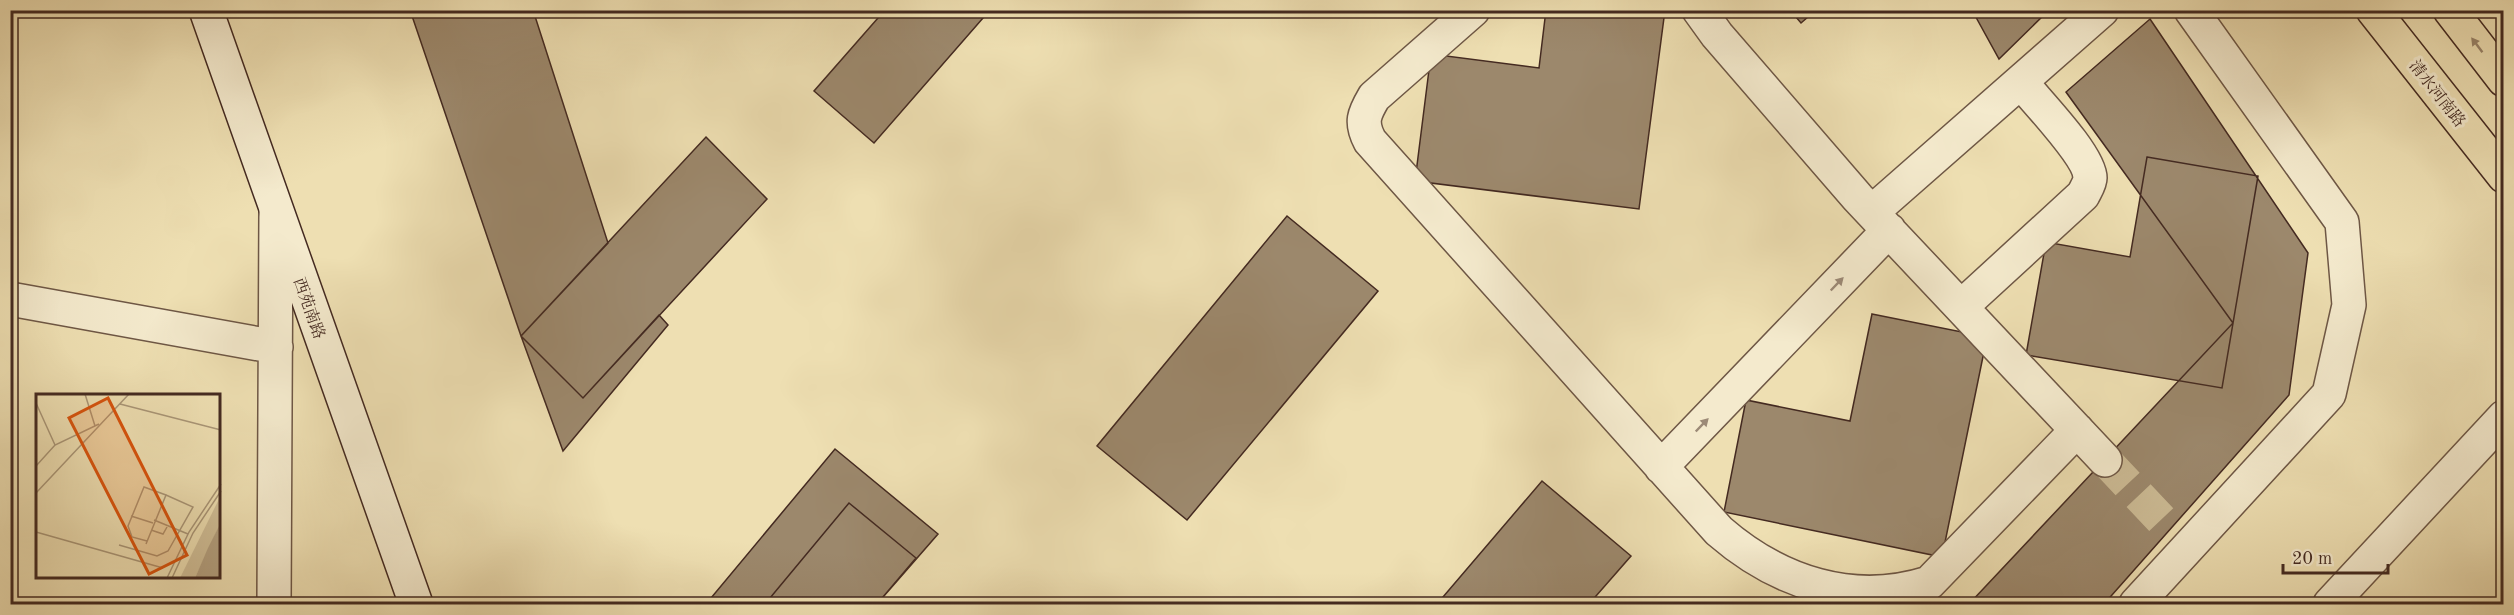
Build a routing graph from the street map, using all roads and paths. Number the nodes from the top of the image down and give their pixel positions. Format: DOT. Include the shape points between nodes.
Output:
graph roads {
  1 [pos="206,10"];
  2 [pos="1473,10"];
  3 [pos="1699,10"];
  4 [pos="2071,10"];
  5 [pos="2102,10"];
  6 [pos="2191,10"];
  7 [pos="2373,10"];
  8 [pos="2450,10"];
  9 [pos="2504,80"];
  10 [pos="2021,82"];
  11 [pos="2504,176"];
  12 [pos="276,212"];
  13 [pos="1873,213"];
  14 [pos="10,299"];
  15 [pos="1961,307"];
  16 [pos="276,347"];
  17 [pos="2504,417"];
  18 [pos="2077,430"];
  19 [pos="2105,460"];
  20 [pos="1661,467"];
  21 [pos="274,604"];
  22 [pos="416,604"];
  23 [pos="2136,604"];
  24 [pos="2330,604"];
  1 -- 12 [label="street, 西苑南路"];
  2 -- 20 [label="street" via="1374,97 1365,111 1363,127 1370,141"];
  3 -- 13 [label="street"];
  4 -- 13 [label="street"];
  5 -- 10 [label="street"];
  6 -- 23 [label="street" via="2342,222 2349,305 2329,394 2179,539"];
  7 -- 11 [label="main road, 清水河南路"];
  9 -- 8 [label="main road, one-way"];
  10 -- 13 [label="street"];
  10 -- 15 [label="street" via="2080,153 2089,166 2091,180 2083,195"];
  12 -- 16 [label="street"];
  12 -- 22 [label="street, 西苑南路"];
  13 -- 15 [label="street"];
  20 -- 13 [label="street, one-way"];
  14 -- 16 [label="street"];
  15 -- 18 [label="street"];
  16 -- 21 [label="street"];
  17 -- 24 [label="street"];
  18 -- 19 [label="street"];
  18 -- 20 [label="street" via="1929,583 1877,594 1849,593 1818,585 1750,556 1719,531"];
}
